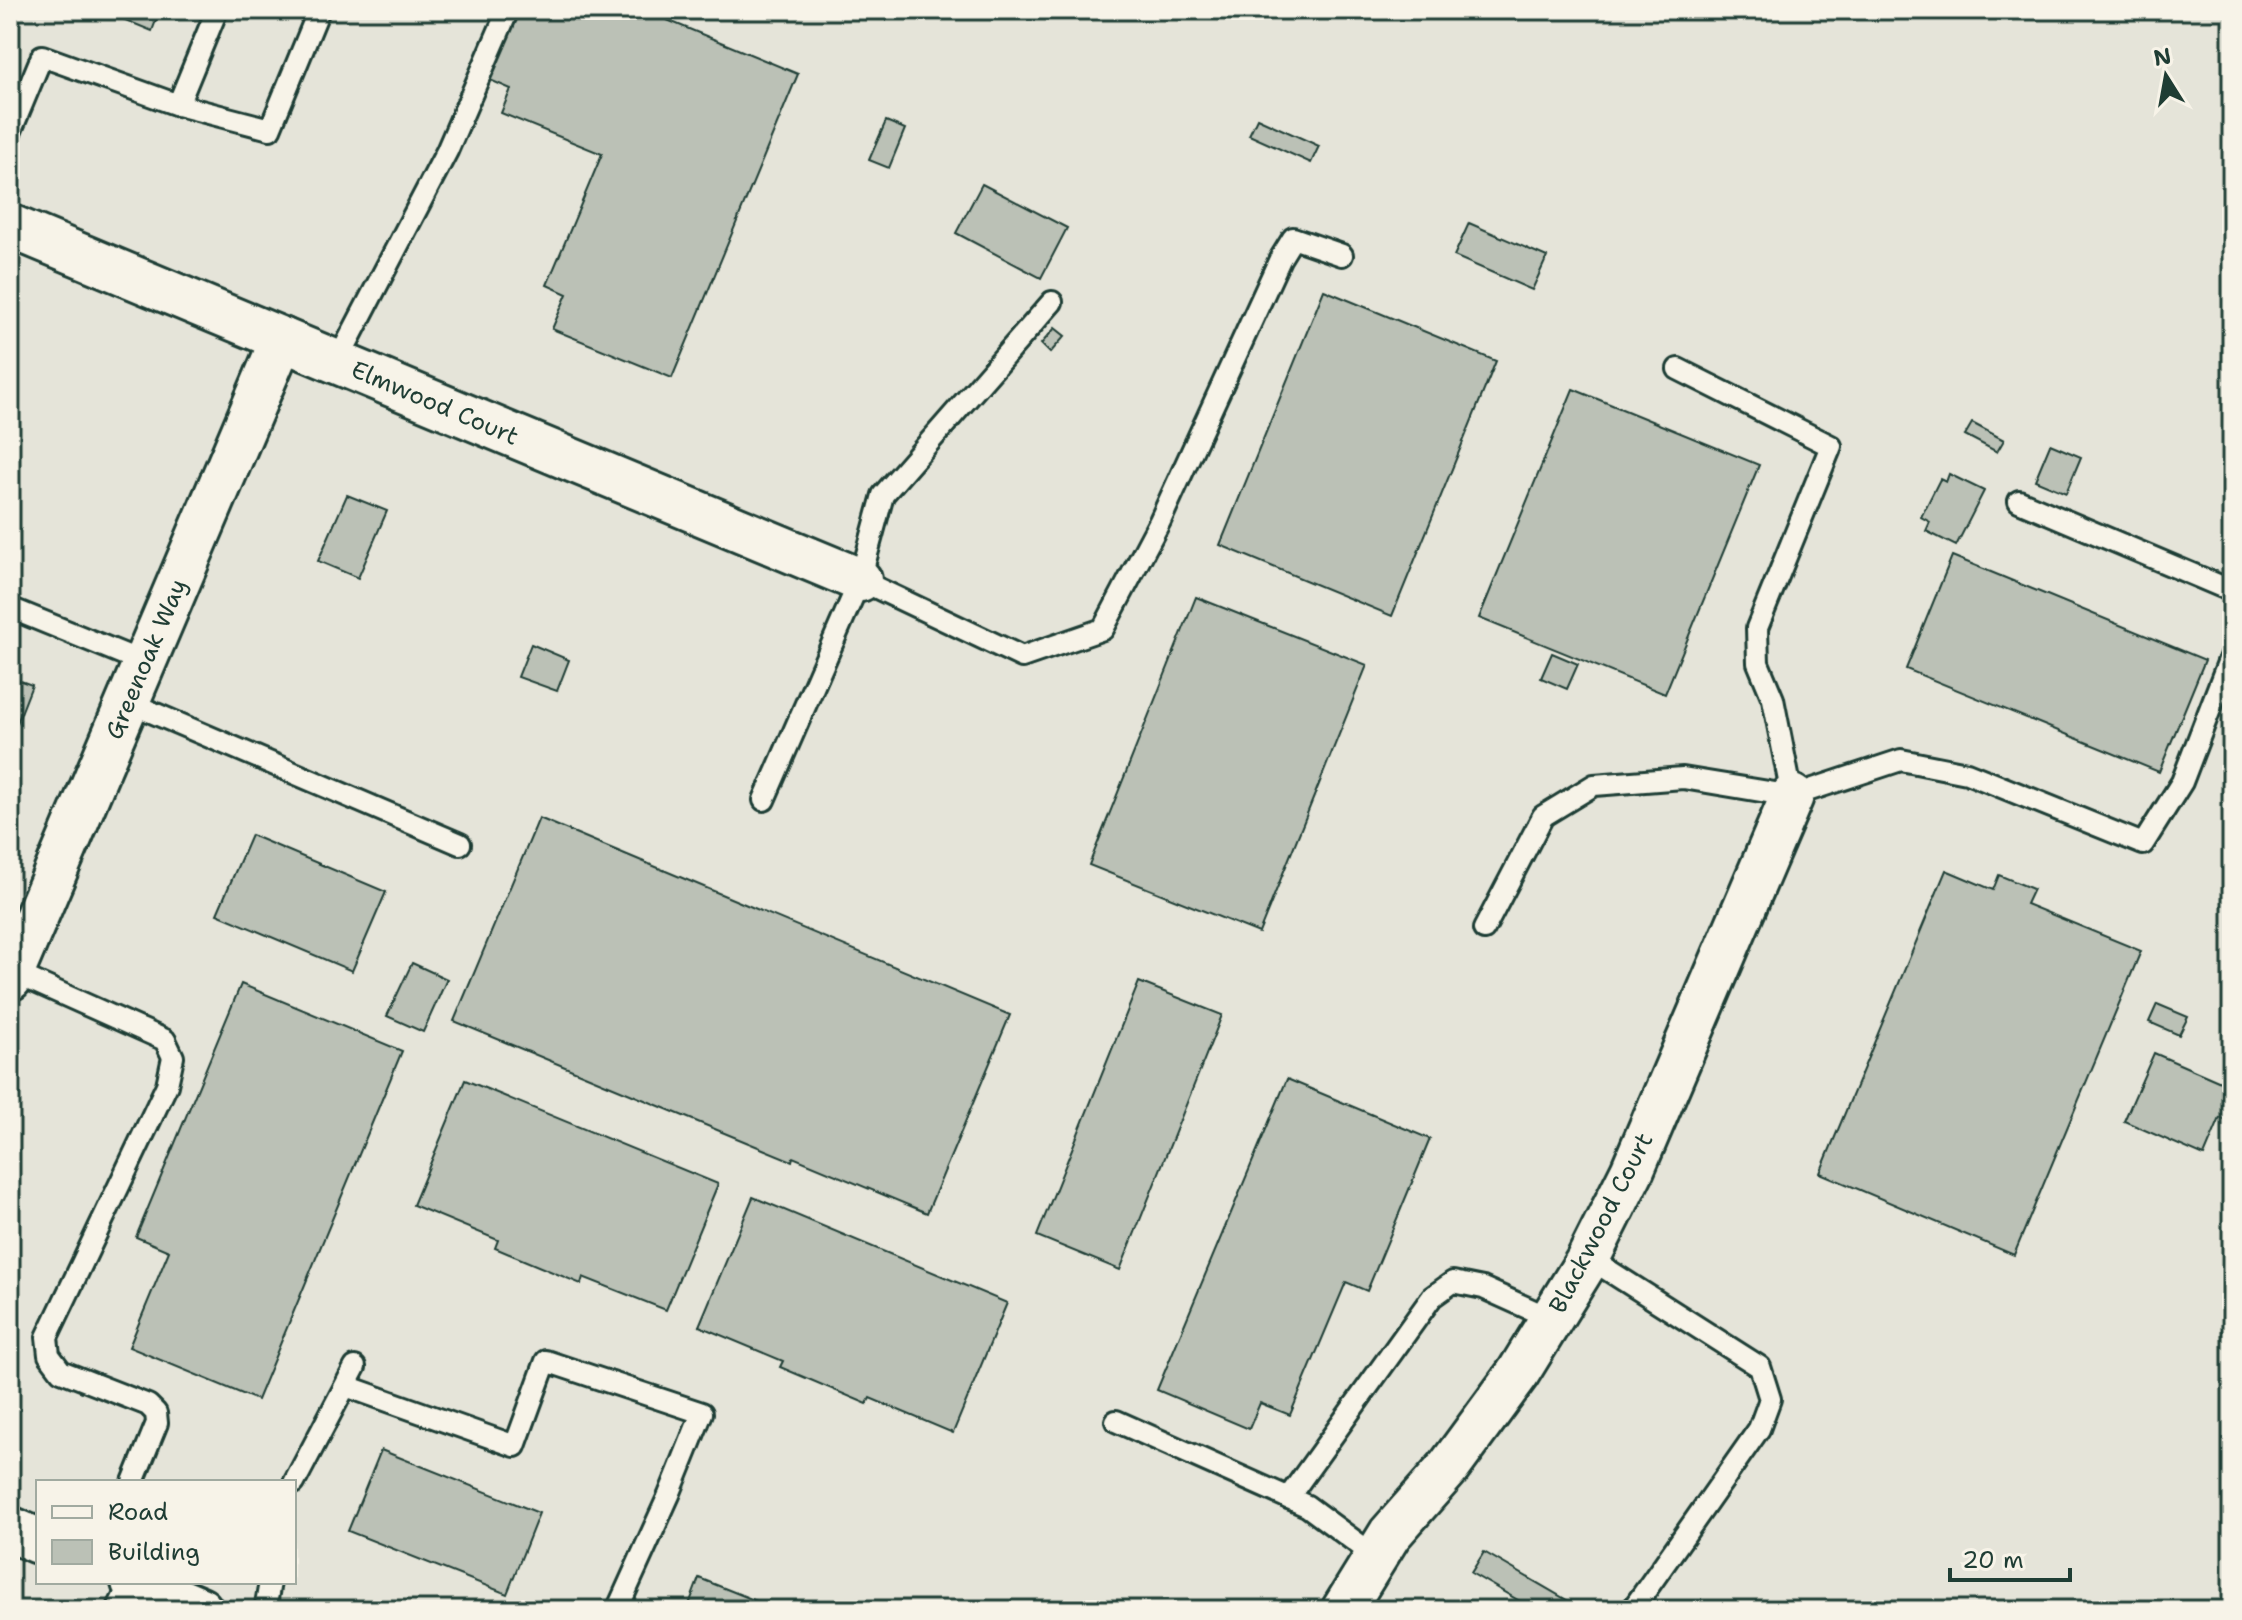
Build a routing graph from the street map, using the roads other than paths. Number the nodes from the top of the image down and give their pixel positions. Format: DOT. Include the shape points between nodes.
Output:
graph roads {
  1 [pos="217,10"];
  2 [pos="319,10"];
  3 [pos="508,10"];
  4 [pos="178,105"];
  5 [pos="10,133"];
  6 [pos="10,226"];
  7 [pos="1342,255"];
  8 [pos="1052,302"];
  9 [pos="282,339"];
  10 [pos="337,362"];
  11 [pos="1678,369"];
  12 [pos="2019,501"];
  13 [pos="860,580"];
  14 [pos="2232,591"];
  15 [pos="10,608"];
  16 [pos="2232,652"];
  17 [pos="145,663"];
  18 [pos="128,702"];
  19 [pos="1792,796"];
  20 [pos="764,800"];
  21 [pos="460,844"];
  22 [pos="1484,929"];
  23 [pos="11,976"];
  24 [pos="1589,1258"];
  25 [pos="1552,1319"];
  26 [pos="355,1367"];
  27 [pos="346,1386"];
  28 [pos="1116,1421"];
  29 [pos="134,1480"];
  30 [pos="296,1480"];
  31 [pos="1288,1498"];
  32 [pos="10,1529"];
  33 [pos="36,1540"];
  34 [pos="1376,1557"];
  35 [pos="131,1584"];
  36 [pos="137,1584"];
  37 [pos="270,1584"];
  38 [pos="117,1610"];
  39 [pos="200,1610"];
  40 [pos="265,1610"];
  41 [pos="617,1610"];
  42 [pos="1343,1610"];
  43 [pos="1632,1610"];
  1 -- 4 [label="lane"];
  2 -- 4 [label="lane" via="270,129"];
  3 -- 10 [label="lane" via="447,151"];
  4 -- 5 [label="lane" via="42,56"];
  6 -- 9 [label="street, Elmwood Court"];
  7 -- 13 [label="lane" via="1293,238 1160,521 1103,629 1022,657"];
  8 -- 13 [label="lane" via="883,495"];
  9 -- 10 [label="street, Elmwood Court"];
  9 -- 17 [label="street, Greenoak Way"];
  10 -- 13 [label="street, Elmwood Court"];
  11 -- 19 [label="lane" via="1831,446 1757,628 1758,663 1773,699"];
  12 -- 14 [label="lane"];
  13 -- 20 [label="lane"];
  15 -- 17 [label="lane"];
  16 -- 19 [label="lane" via="2182,782 2143,844 1967,773 1901,760"];
  17 -- 18 [label="street, Greenoak Way"];
  18 -- 21 [label="lane"];
  18 -- 23 [label="street, Greenoak Way"];
  19 -- 22 [label="lane" via="1683,778 1594,785 1543,816"];
  19 -- 24 [label="street, Blackwood Court" via="1632,1171"];
  23 -- 29 [label="lane" via="165,1040 173,1057 167,1085 47,1337 49,1355 61,1371 148,1405 156,1413 157,1423"];
  24 -- 25 [label="street, Blackwood Court"];
  24 -- 43 [label="lane" via="1760,1367 1770,1399 1759,1429"];
  25 -- 31 [label="lane" via="1483,1288 1453,1282 1432,1297"];
  25 -- 34 [label="street, Blackwood Court" via="1510,1385"];
  26 -- 27 [label="lane"];
  27 -- 30 [label="lane"];
  27 -- 41 [label="lane" via="515,1446 546,1361 702,1413"];
  28 -- 31 [label="lane"];
  31 -- 34 [label="lane"];
  32 -- 33 [label="street"];
  34 -- 42 [label="street, Blackwood Court"];
  35 -- 38 [label="lane"];
  36 -- 39 [label="street"];
  37 -- 40 [label="lane"];
}
